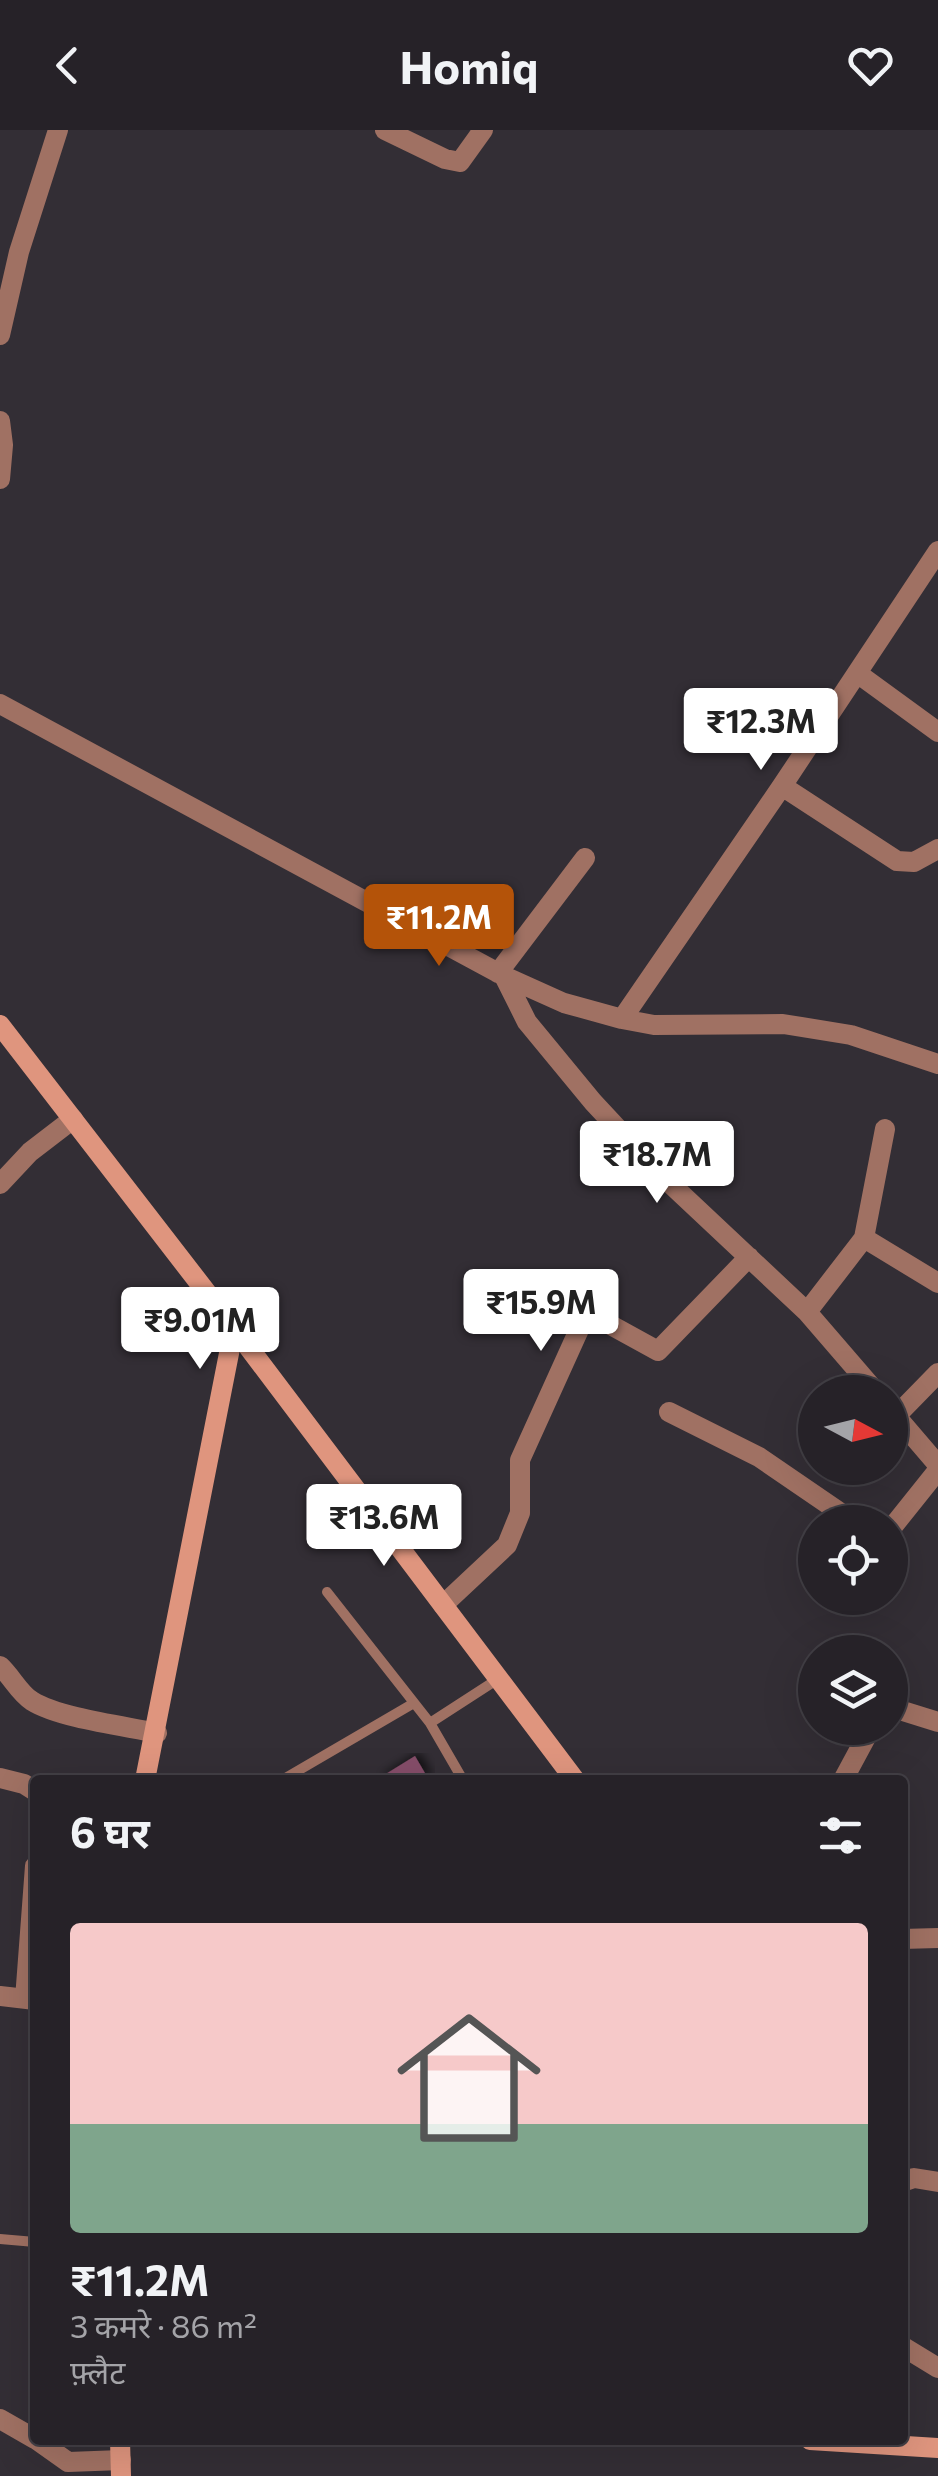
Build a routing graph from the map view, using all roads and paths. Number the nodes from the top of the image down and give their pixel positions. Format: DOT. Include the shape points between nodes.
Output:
graph roads {
  1 [pos="58,130"];
  2 [pos="385,130"];
  3 [pos="484,130"];
  4 [pos="0,335"];
  5 [pos="0,421"];
  6 [pos="0,479"];
  7 [pos="938,551"];
  8 [pos="856,673"];
  9 [pos="0,704"];
  10 [pos="938,732"];
  11 [pos="782,786"];
  12 [pos="938,849"];
  13 [pos="585,858"];
  14 [pos="501,974"];
  15 [pos="622,1019"];
  16 [pos="0,1025"];
  17 [pos="938,1064"];
  18 [pos="73,1119"];
  19 [pos="885,1129"];
  20 [pos="0,1184"];
  21 [pos="864,1238"];
  22 [pos="748,1257"];
  23 [pos="938,1283"];
  24 [pos="807,1312"];
  25 [pos="234,1328"];
  26 [pos="938,1374"];
  27 [pos="861,1375"];
  28 [pos="908,1399"];
  29 [pos="669,1412"];
  30 [pos="908,1431"];
  31 [pos="938,1468"];
  32 [pos="829,1505"];
  33 [pos="908,1507"];
  34 [pos="327,1592"];
  35 [pos="442,1605"];
  36 [pos="0,1666"];
  37 [pos="498,1678"];
  38 [pos="414,1703"];
  39 [pos="908,1712"];
  40 [pos="938,1722"];
  41 [pos="430,1723"];
  42 [pos="157,1732"];
  43 [pos="862,1745"];
  44 [pos="147,1775"];
  45 [pos="291,1775"];
  46 [pos="461,1775"];
  47 [pos="571,1775"];
  48 [pos="846,1775"];
  49 [pos="0,1778"];
  50 [pos="30,1788"];
  51 [pos="938,1938"];
  52 [pos="908,1939"];
  53 [pos="0,1996"];
  54 [pos="30,1999"];
  55 [pos="908,2180"];
  56 [pos="938,2182"];
  57 [pos="0,2238"];
  58 [pos="30,2241"];
  59 [pos="908,2350"];
  60 [pos="938,2368"];
  61 [pos="0,2418"];
  62 [pos="30,2436"];
  63 [pos="44,2445"];
  64 [pos="899,2445"];
  65 [pos="938,2448"];
  66 [pos="121,2459"];
  1 -- 4 [label="street"];
  2 -- 3 [label="street" via="460,162"];
  5 -- 6 [label="street"];
  7 -- 8 [label="street"];
  8 -- 10 [label="street"];
  8 -- 11 [label="street"];
  9 -- 14 [label="street"];
  11 -- 12 [label="street" via="897,861 914,862"];
  11 -- 15 [label="street"];
  13 -- 14 [label="street"];
  14 -- 15 [label="street" via="564,1004"];
  14 -- 22 [label="street" via="527,1022 593,1102"];
  15 -- 17 [label="street" via="654,1025 783,1024 851,1035"];
  16 -- 18 [label="main road"];
  18 -- 20 [label="street"];
  18 -- 25 [label="main road"];
  19 -- 21 [label="street"];
  21 -- 23 [label="street"];
  21 -- 24 [label="street"];
  22 -- 24 [label="street"];
  22 -- 35 [label="street" via="658,1351 587,1312 520,1460 520,1513 507,1545"];
  24 -- 27 [label="street"];
  25 -- 35 [label="main road"];
  25 -- 42 [label="main road"];
  26 -- 28 [label="street"];
  29 -- 32 [label="street" via="758,1457"];
  30 -- 31 [label="street"];
  31 -- 33 [label="street"];
  34 -- 38 [label="lane"];
  35 -- 37 [label="main road"];
  36 -- 42 [label="street" via="29,1700 48,1709"];
  37 -- 41 [label="lane"];
  37 -- 47 [label="main road"];
  38 -- 41 [label="lane"];
  38 -- 45 [label="lane"];
  39 -- 40 [label="street"];
  41 -- 46 [label="lane"];
  42 -- 44 [label="main road"];
  43 -- 48 [label="street"];
  49 -- 50 [label="street"];
  51 -- 52 [label="street"];
  53 -- 54 [label="street"];
  55 -- 56 [label="street"];
  57 -- 58 [label="lane"];
  59 -- 60 [label="street"];
  61 -- 62 [label="street"];
  63 -- 66 [label="street" via="68,2462"];
  64 -- 65 [label="main road"];
}
